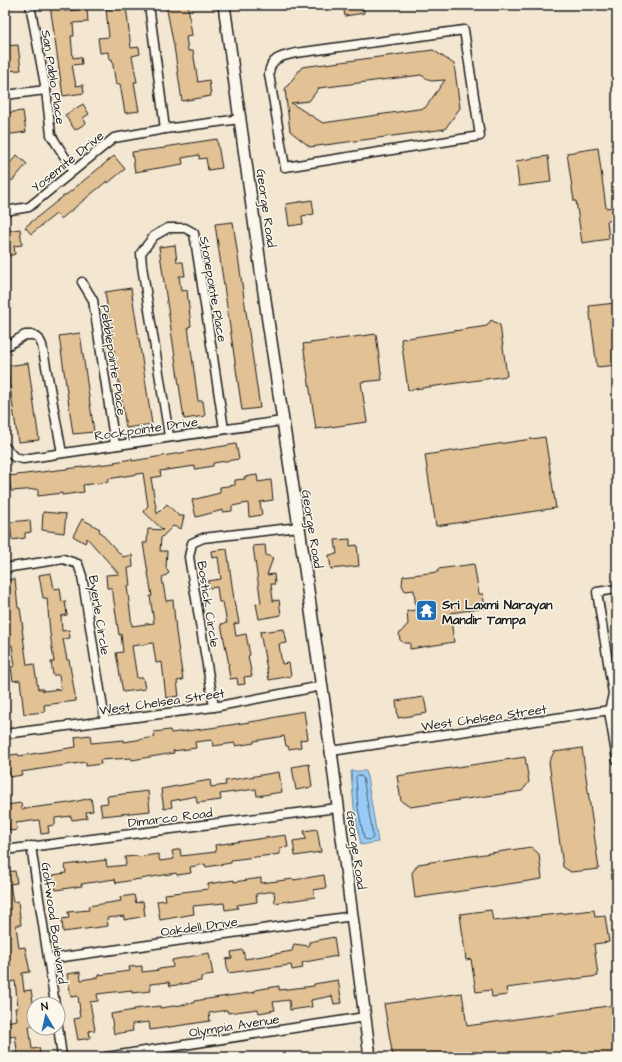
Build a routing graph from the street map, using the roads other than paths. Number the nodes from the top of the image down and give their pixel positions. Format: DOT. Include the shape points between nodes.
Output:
graph roads {
  1 [pos="30,5"];
  2 [pos="149,5"];
  3 [pos="224,5"];
  4 [pos="46,90"];
  5 [pos="5,95"];
  6 [pos="276,114"];
  7 [pos="240,119"];
  8 [pos="165,129"];
  9 [pos="73,170"];
  10 [pos="5,211"];
  11 [pos="82,282"];
  12 [pos="5,347"];
  13 [pos="282,421"];
  14 [pos="224,429"];
  15 [pos="169,436"];
  16 [pos="115,445"];
  17 [pos="5,446"];
  18 [pos="62,453"];
  19 [pos="299,527"];
  20 [pos="5,568"];
  21 [pos="617,589"];
  22 [pos="322,686"];
  23 [pos="214,707"];
  24 [pos="613,710"];
  25 [pos="105,721"];
  26 [pos="5,734"];
  27 [pos="331,751"];
  28 [pos="617,760"];
  29 [pos="337,808"];
  30 [pos="32,846"];
  31 [pos="5,850"];
  32 [pos="352,916"];
  33 [pos="49,959"];
  34 [pos="54,996"];
  35 [pos="365,1017"];
  36 [pos="59,1036"];
  37 [pos="62,1057"];
  38 [pos="106,1057"];
  39 [pos="370,1057"];
  1 -- 4 [label="street, San Pablo Place"];
  2 -- 8 [label="street"];
  3 -- 7 [label="street, George Road"];
  4 -- 5 [label="street"];
  4 -- 9 [label="street, San Pablo Place" via="51,135"];
  6 -- 6 [label="street" via="269,70 277,58 296,53 464,30 480,136 285,167"];
  7 -- 8 [label="street, Yosemite Drive"];
  7 -- 13 [label="street, George Road"];
  8 -- 9 [label="street, Yosemite Drive" via="114,138"];
  9 -- 10 [label="street, Yosemite Drive" via="29,207"];
  11 -- 16 [label="street, Pebblepointe Place" via="93,300"];
  12 -- 18 [label="street" via="25,335 34,335 39,339"];
  13 -- 14 [label="street, Rockpointe Drive"];
  13 -- 19 [label="street, George Road"];
  14 -- 15 [label="street, Rockpointe Drive"];
  14 -- 15 [label="street, Stonepointe Place" via="194,233 185,228 168,228 154,236 141,253"];
  15 -- 16 [label="street, Rockpointe Drive"];
  16 -- 18 [label="street, Rockpointe Drive"];
  17 -- 18 [label="street, Rockpointe Drive" via="14,457 23,459"];
  19 -- 22 [label="street, George Road"];
  19 -- 23 [label="street, Bostick Circle" via="203,538 192,543 189,557"];
  20 -- 25 [label="street, Byerle Circle" via="63,559 78,564"];
  21 -- 24 [label="street" via="597,592 613,694"];
  22 -- 23 [label="street, West Chelsea Street"];
  22 -- 27 [label="street, George Road"];
  23 -- 25 [label="street, West Chelsea Street"];
  24 -- 27 [label="street, West Chelsea Street"];
  24 -- 28 [label="street"];
  25 -- 26 [label="street, West Chelsea Street"];
  27 -- 29 [label="street, George Road"];
  29 -- 30 [label="street, Dimarco Road"];
  29 -- 32 [label="street, George Road"];
  30 -- 31 [label="street, Dimarco Road"];
  30 -- 33 [label="street, Golfwood Boulevard"];
  32 -- 33 [label="street, Oakdell Drive"];
  32 -- 35 [label="street, George Road"];
  33 -- 34 [label="street, Golfwood Boulevard"];
  35 -- 38 [label="street, Olympia Avenue"];
  35 -- 39 [label="street, George Road"];
  36 -- 37 [label="street"];
}
